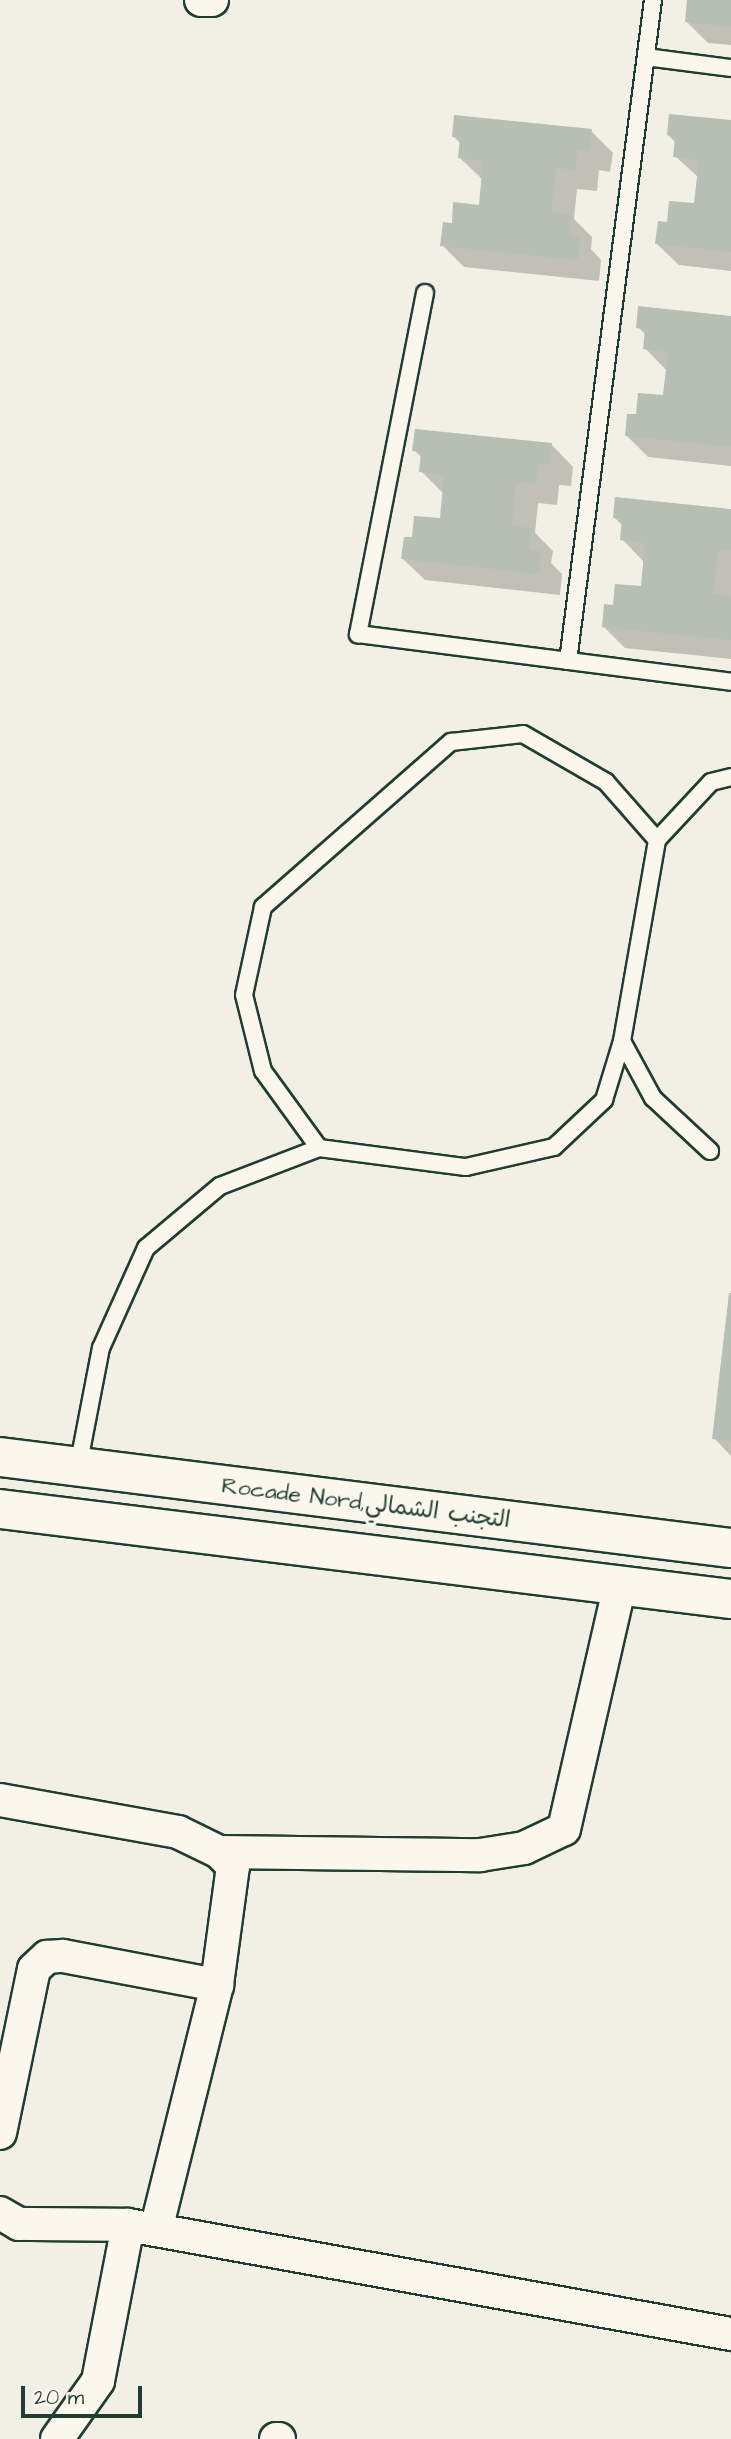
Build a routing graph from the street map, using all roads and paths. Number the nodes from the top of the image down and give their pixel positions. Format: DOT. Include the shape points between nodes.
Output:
graph roads {
  1 [pos="201,0"];
  2 [pos="212,0"];
  3 [pos="653,0"];
  4 [pos="646,57"];
  5 [pos="731,68"];
  6 [pos="425,293"];
  7 [pos="568,661"];
  8 [pos="731,681"];
  9 [pos="731,777"];
  10 [pos="657,840"];
  11 [pos="622,1041"];
  12 [pos="320,1148"];
  13 [pos="710,1152"];
  14 [pos="0,1457"];
  15 [pos="78,1466"];
  16 [pos="0,1509"];
  17 [pos="731,1548"];
  18 [pos="620,1585"];
  19 [pos="731,1599"];
  20 [pos="0,1800"];
  21 [pos="219,1852"];
  22 [pos="217,1985"];
  23 [pos="0,2133"];
  24 [pos="0,2213"];
  25 [pos="142,2227"];
  26 [pos="731,2334"];
  27 [pos="57,2439"];
  1 -- 2 [label="street"];
  3 -- 4 [label="lane"];
  4 -- 5 [label="lane"];
  4 -- 7 [label="lane"];
  6 -- 7 [label="lane" via="358,634"];
  7 -- 8 [label="lane"];
  9 -- 10 [label="lane" via="711,782"];
  10 -- 11 [label="lane"];
  10 -- 12 [label="lane" via="606,782 523,734 451,742 263,908 244,995 263,1071"];
  11 -- 12 [label="lane" via="604,1100 554,1147 466,1167"];
  11 -- 13 [label="lane" via="653,1098"];
  12 -- 15 [label="lane" via="220,1186 146,1248 102,1348"];
  14 -- 15 [label="main road, Rocade Nord,التجنب الشمالي"];
  15 -- 17 [label="main road, Rocade Nord,التجنب الشمالي"];
  16 -- 18 [label="main road"];
  18 -- 19 [label="main road"];
  18 -- 21 [label="street" via="564,1829 524,1848 480,1855"];
  20 -- 21 [label="street" via="178,1832"];
  21 -- 22 [label="street" via="233,1866"];
  22 -- 23 [label="street" via="63,1956 47,1957 33,1969"];
  22 -- 25 [label="street"];
  24 -- 25 [label="street" via="19,2224"];
  25 -- 26 [label="street"];
  25 -- 27 [label="street" via="98,2381"];
}
